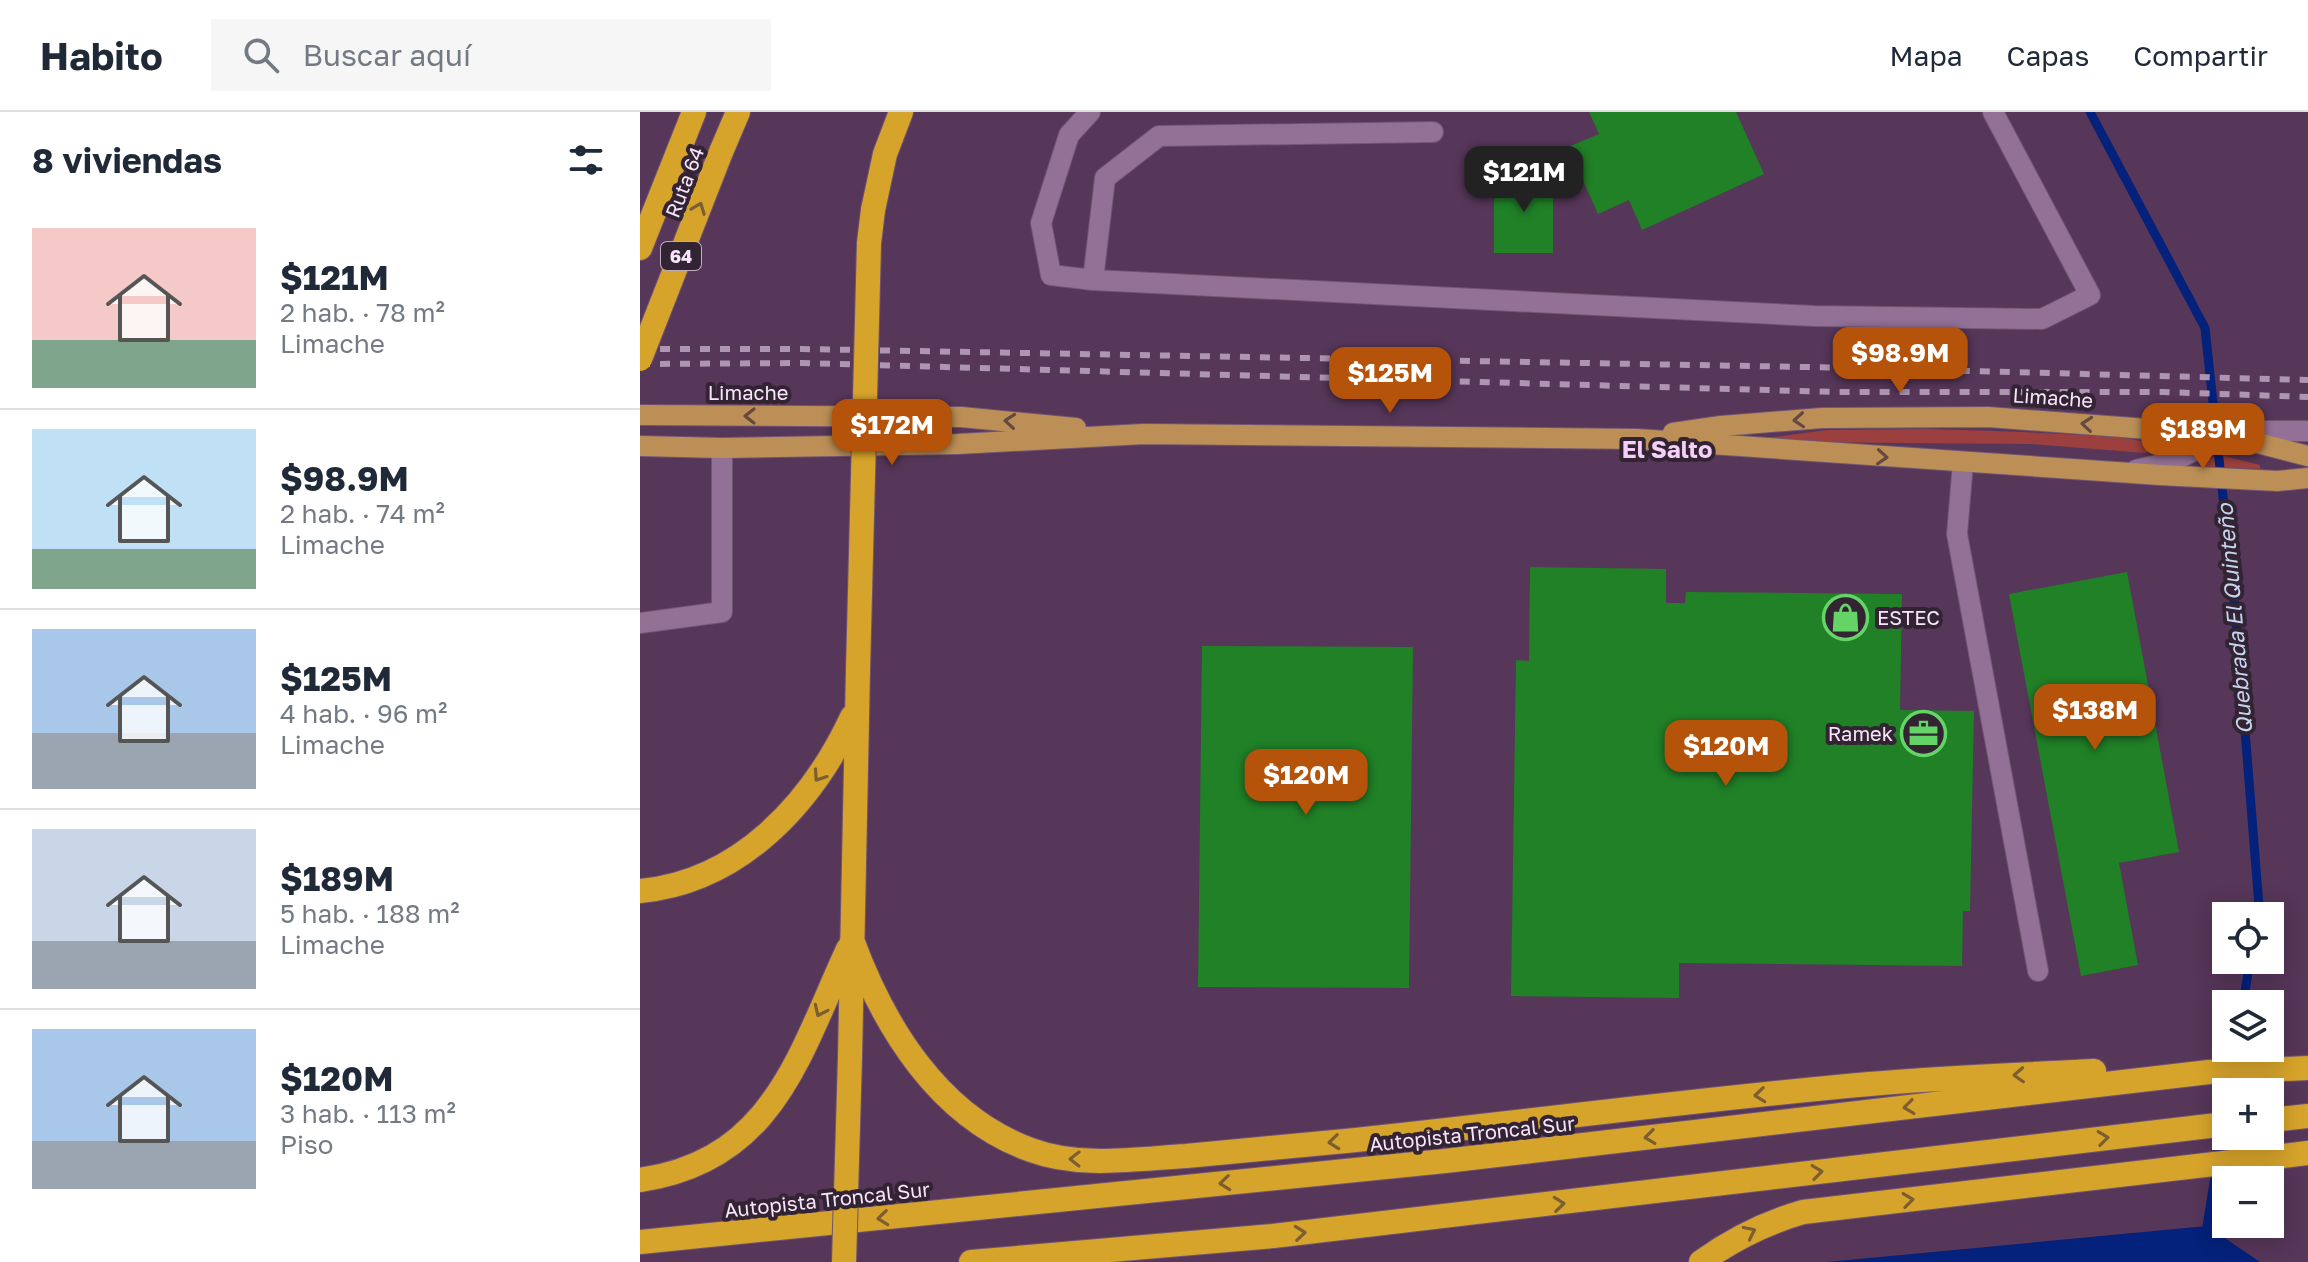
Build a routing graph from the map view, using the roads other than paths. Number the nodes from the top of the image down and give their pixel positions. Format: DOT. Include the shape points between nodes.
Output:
graph roads {
  1 [pos="694,112"];
  2 [pos="738,112"];
  3 [pos="901,112"];
  4 [pos="1090,112"];
  5 [pos="1993,112"];
  6 [pos="1433,132"];
  7 [pos="640,248"];
  8 [pos="1093,280"];
  9 [pos="640,359"];
  10 [pos="640,415"];
  11 [pos="2308,431"];
  12 [pos="1144,434"];
  13 [pos="2227,435"];
  14 [pos="2263,436"];
  15 [pos="1637,439"];
  16 [pos="640,446"];
  17 [pos="722,448"];
  18 [pos="2308,456"];
  19 [pos="1963,463"];
  20 [pos="2162,470"];
  21 [pos="2308,478"];
  22 [pos="640,623"];
  23 [pos="856,708"];
  24 [pos="640,891"];
  25 [pos="852,940"];
  26 [pos="2038,971"];
  27 [pos="2308,1068"];
  28 [pos="2209,1072"];
  29 [pos="2308,1116"];
  30 [pos="2284,1119"];
  31 [pos="2212,1125"];
  32 [pos="2308,1153"];
  33 [pos="640,1180"];
  34 [pos="640,1242"];
  35 [pos="844,1262"];
  36 [pos="971,1262"];
  37 [pos="1701,1262"];
  1 -- 7 [label="highway, Ruta 64 / 64"];
  9 -- 2 [label="highway, Ruta 64 / 64, one-way, bridge"];
  3 -- 23 [label="highway, bridge" via="885,154 869,243"];
  4 -- 8 [label="street" via="1069,135 1041,223 1051,275"];
  5 -- 8 [label="street" via="2090,295 2042,319 1814,316"];
  6 -- 8 [label="street" via="1159,136 1105,178"];
  12 -- 10 [label="main road, Limache, one-way" via="961,417"];
  11 -- 14 [label="street, Limache"];
  12 -- 15 [label="main road, Limache"];
  12 -- 17 [label="main road, Limache"];
  13 -- 14 [label="main road, Limache"];
  13 -- 15 [label="main road, Limache, one-way" via="1988,417 1822,418"];
  13 -- 20 [label="street, Limache"];
  14 -- 18 [label="main road, Limache"];
  15 -- 19 [label="main road, Limache, one-way"];
  16 -- 17 [label="main road, Limache"];
  17 -- 22 [label="street" via="722,612"];
  19 -- 20 [label="main road, Limache" via="2124,473"];
  19 -- 26 [label="street" via="1957,534"];
  20 -- 21 [label="main road, Limache" via="2260,480"];
  23 -- 24 [label="highway, one-way" via="818,778 775,828 701,876"];
  23 -- 25 [label="highway"];
  28 -- 25 [label="highway, one-way" via="2136,1068 1872,1084 1241,1151 1130,1160 1062,1159 998,1136 944,1095 869,986"];
  25 -- 33 [label="highway, one-way" via="787,1082 758,1122 739,1140 689,1169"];
  25 -- 35 [label="highway, bridge"];
  27 -- 28 [label="highway, Autopista Troncal Sur"];
  28 -- 34 [label="highway, Autopista Troncal Sur, one-way" via="1445,1161"];
  29 -- 30 [label="highway"];
  36 -- 31 [label="highway, one-way" via="1273,1236"];
  37 -- 32 [label="highway, one-way" via="1747,1232 1803,1212"];
}
